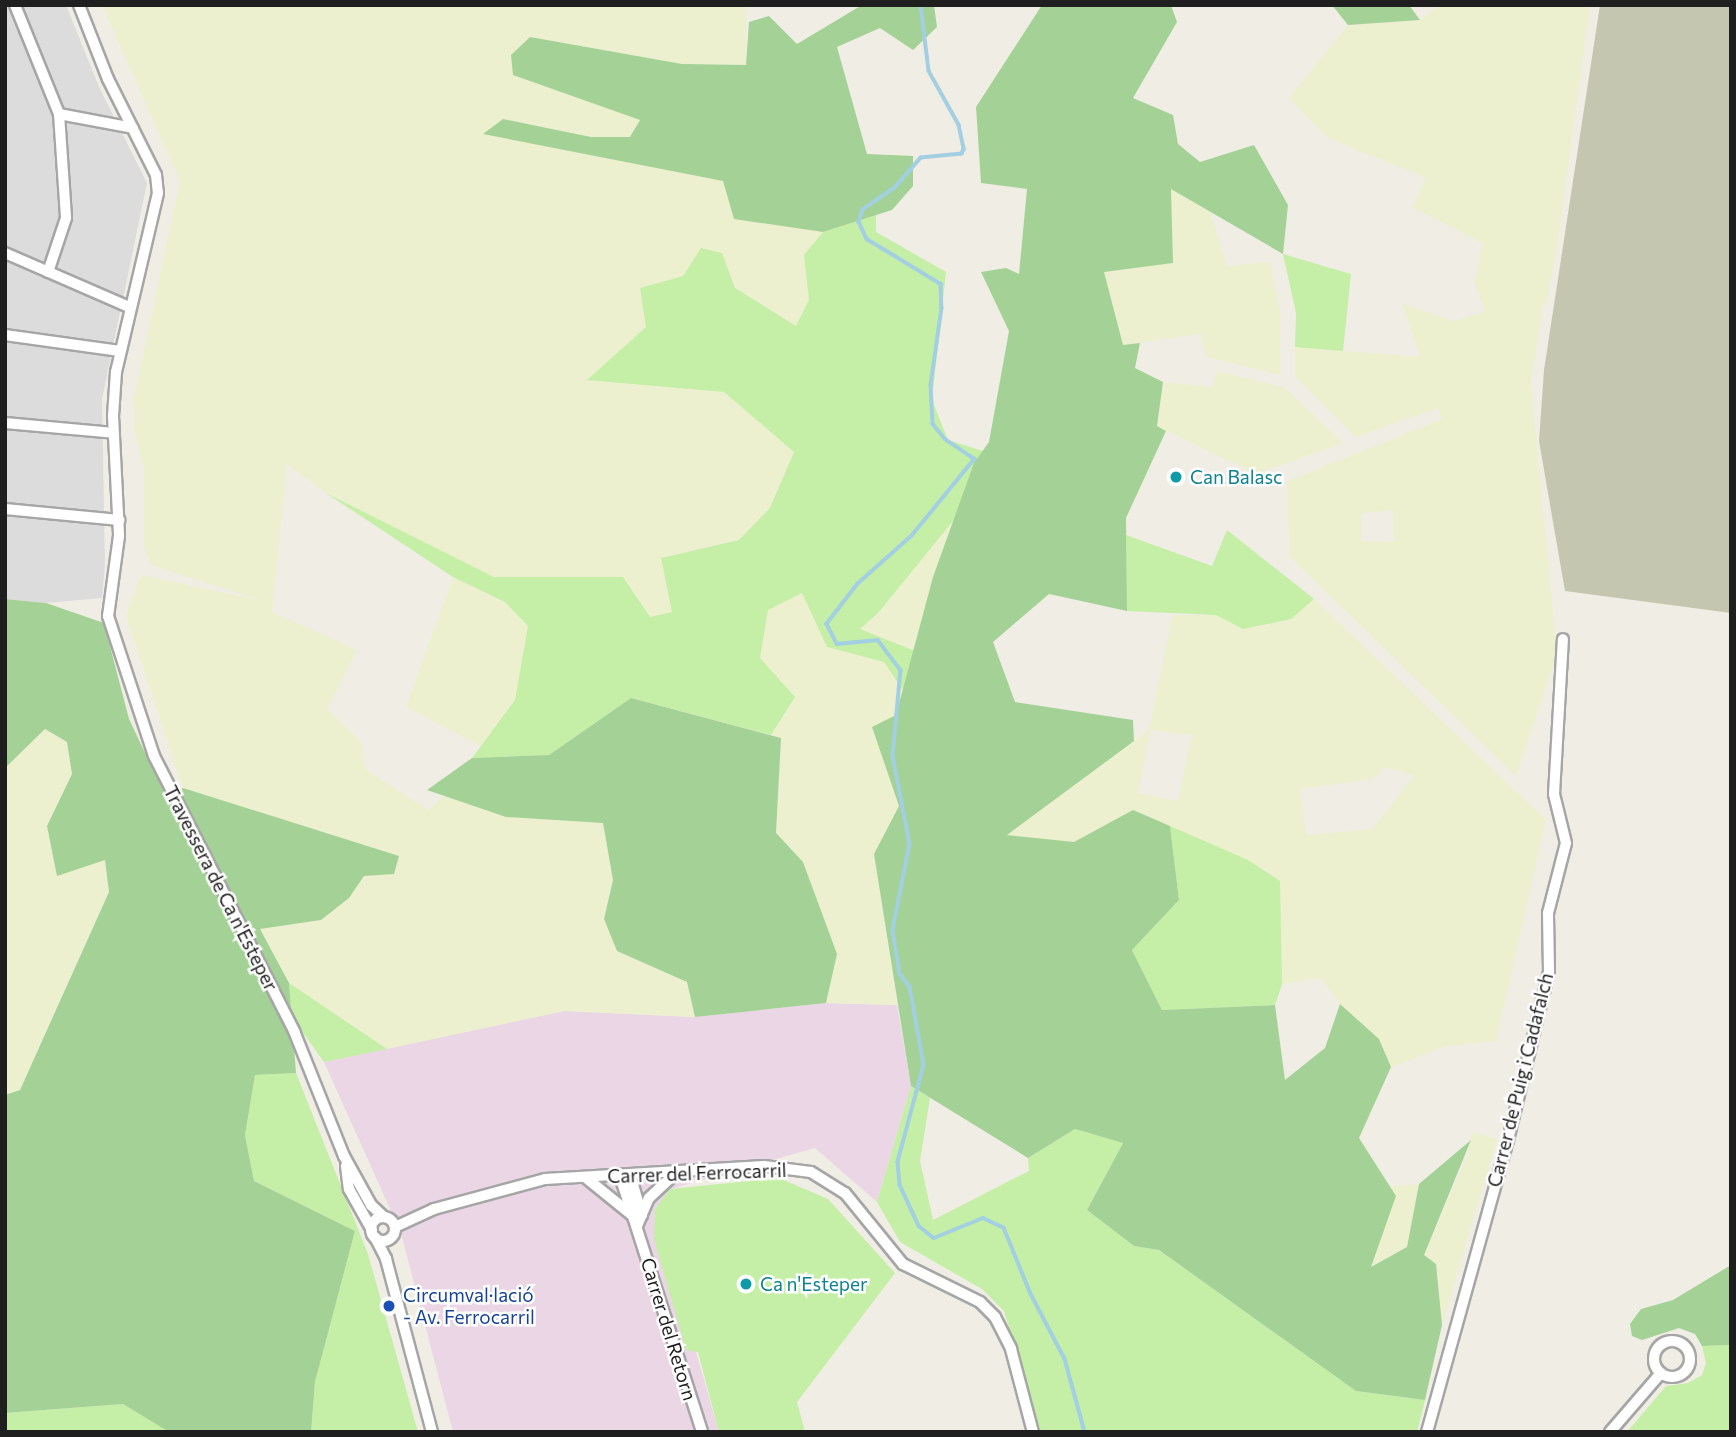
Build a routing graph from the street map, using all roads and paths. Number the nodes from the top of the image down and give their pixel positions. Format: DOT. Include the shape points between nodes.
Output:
graph roads {
  1 [pos="15,5"];
  2 [pos="79,5"];
  3 [pos="59,114"];
  4 [pos="133,128"];
  5 [pos="5,253"];
  6 [pos="48,272"];
  7 [pos="129,307"];
  8 [pos="5,335"];
  9 [pos="120,351"];
  10 [pos="5,423"];
  11 [pos="114,433"];
  12 [pos="5,509"];
  13 [pos="119,520"];
  14 [pos="1563,639"];
  15 [pos="344,1156"];
  16 [pos="677,1172"];
  17 [pos="625,1175"];
  18 [pos="585,1177"];
  19 [pos="638,1220"];
  20 [pos="390,1225"];
  21 [pos="374,1234"];
  22 [pos="386,1259"];
  23 [pos="1661,1373"];
  24 [pos="432,1432"];
  25 [pos="702,1432"];
  26 [pos="1033,1432"];
  27 [pos="1427,1432"];
  28 [pos="1610,1432"];
  1 -- 3 [label="street"];
  2 -- 4 [label="street"];
  3 -- 4 [label="street"];
  3 -- 6 [label="street" via="66,218"];
  4 -- 7 [label="street" via="156,175 158,193"];
  5 -- 6 [label="street"];
  6 -- 7 [label="street"];
  7 -- 9 [label="street"];
  8 -- 9 [label="street"];
  9 -- 11 [label="street"];
  10 -- 11 [label="street"];
  11 -- 13 [label="street"];
  12 -- 13 [label="street"];
  13 -- 15 [label="street, Travessera de Ca n'Esteper" via="108,616 154,756 294,1031"];
  14 -- 27 [label="street, Carrer de Puig i Cadafalch" via="1554,794 1566,843 1548,913 1549,972"];
  15 -- 20 [label="street, Travessera de Ca n'Esteper" via="371,1205"];
  15 -- 21 [label="street, Travessera de Ca n'Esteper" via="349,1189"];
  16 -- 17 [label="street, Carrer del Ferrocarril"];
  16 -- 19 [label="street" via="649,1198"];
  16 -- 26 [label="street, Carrer del Ferrocarril" via="764,1166 811,1172 829,1180 903,1264 980,1302 995,1317 1011,1349"];
  17 -- 18 [label="street, Carrer del Ferrocarril"];
  17 -- 19 [label="street, Carrer del Retorn"];
  18 -- 19 [label="street"];
  18 -- 20 [label="street, Carrer del Ferrocarril" via="507,1186"];
  19 -- 25 [label="street, Carrer del Retorn"];
  20 -- 21 [label="street"];
  20 -- 21 [label="street" via="375,1221"];
  20 -- 22 [label="street, Travessera de Ca n'Esteper"];
  21 -- 22 [label="street, Travessera de Ca n'Esteper"];
  22 -- 24 [label="street, Travessera de Ca n'Esteper"];
  23 -- 28 [label="street"];
}
